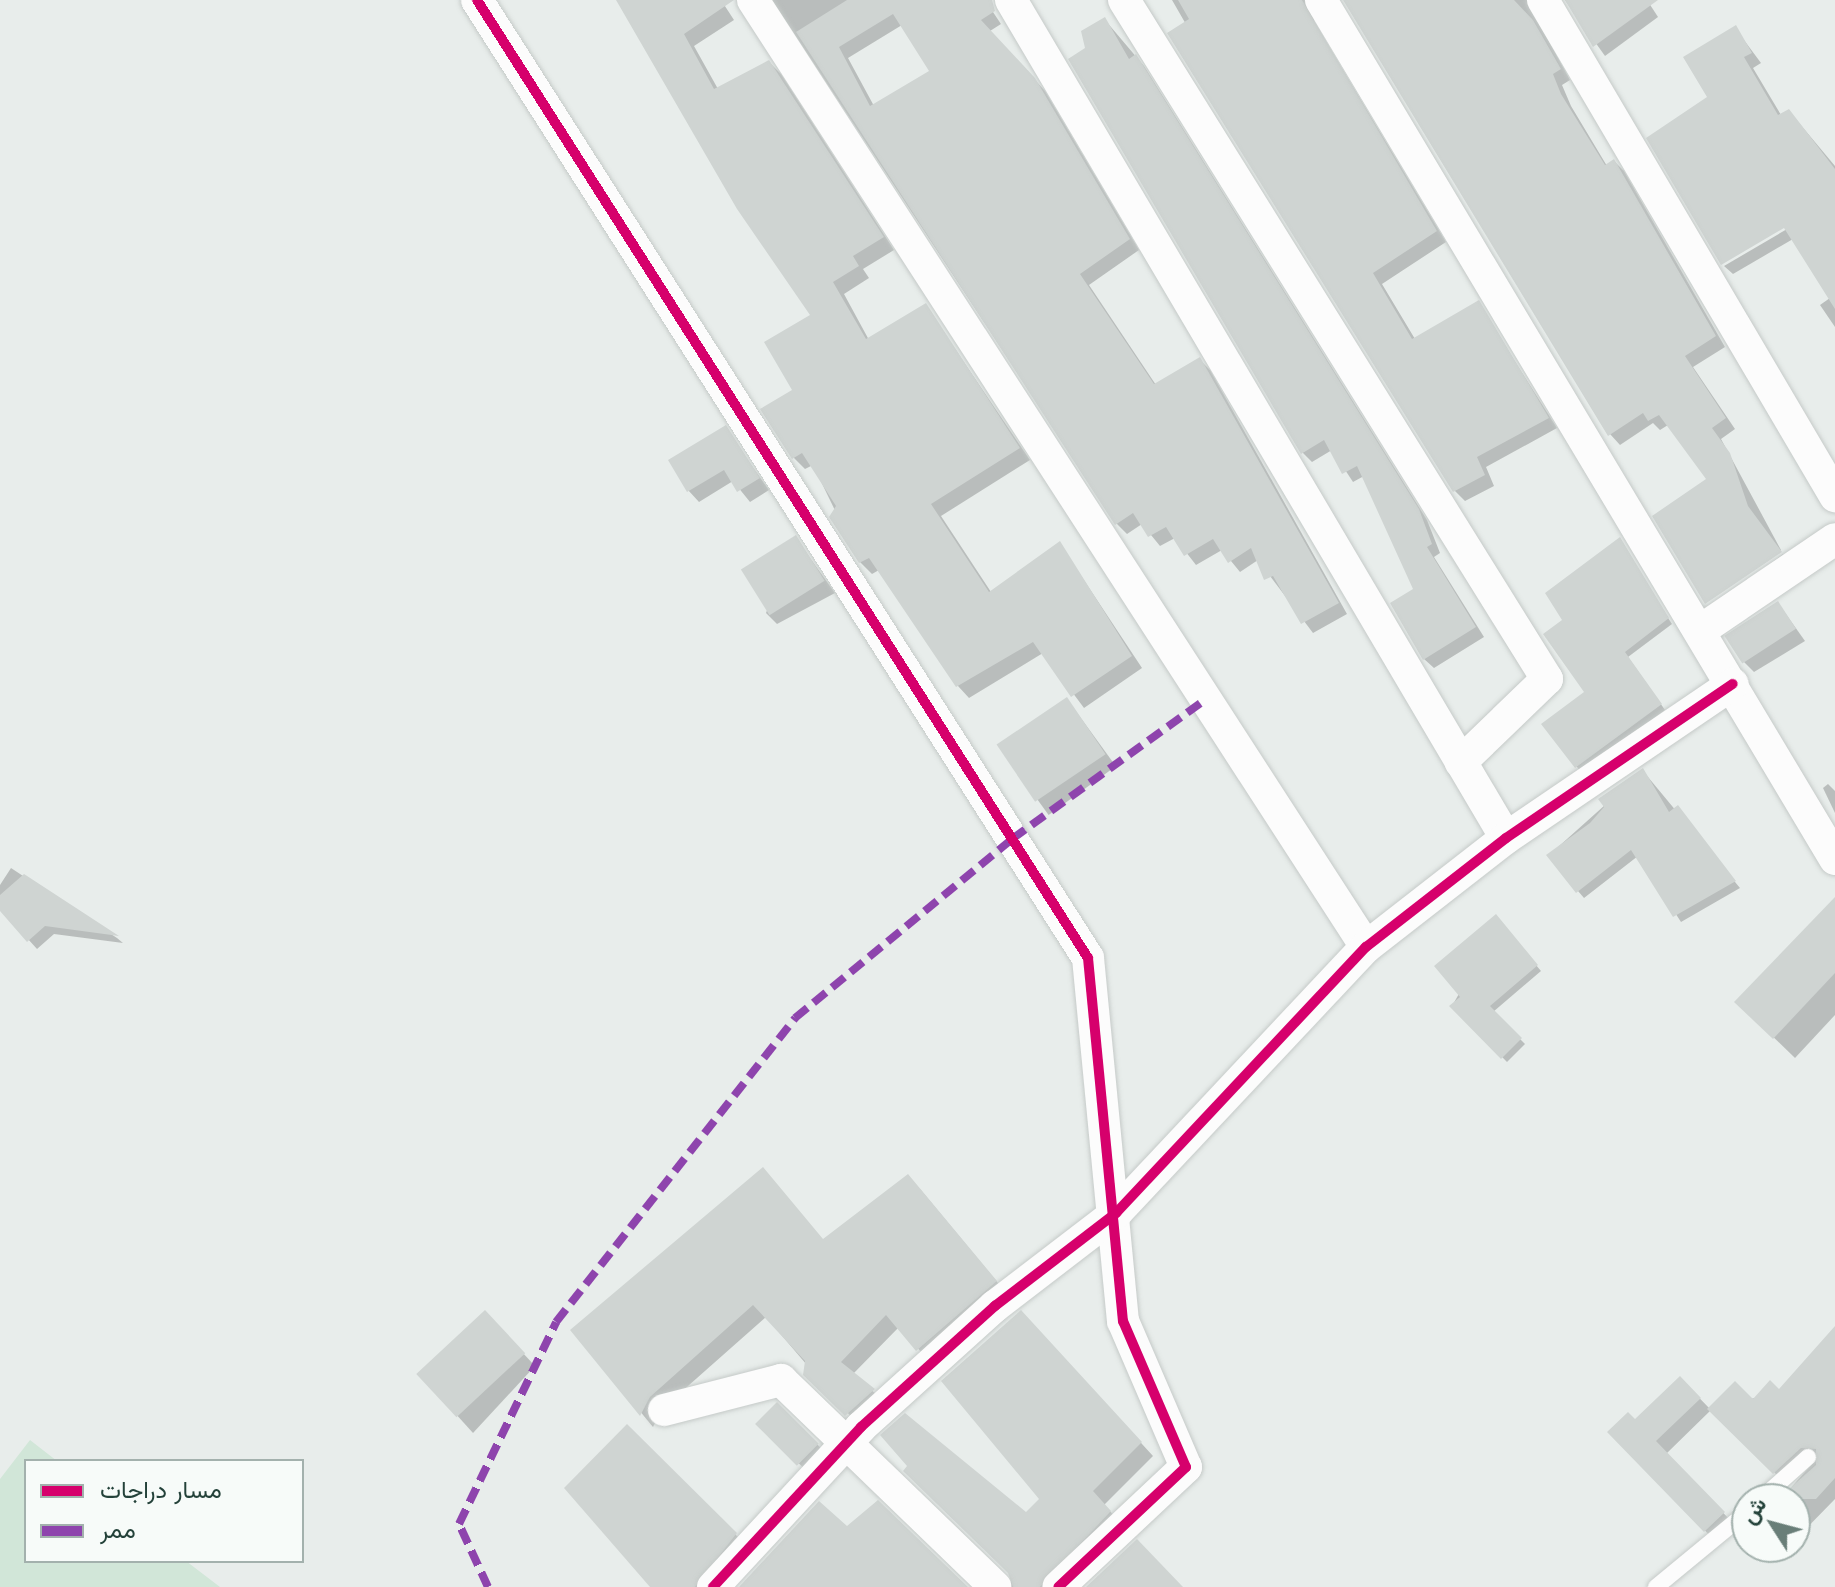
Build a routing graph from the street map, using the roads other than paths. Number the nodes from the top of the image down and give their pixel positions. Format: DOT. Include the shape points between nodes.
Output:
graph roads {
  1 [pos="477,0"];
  2 [pos="753,0"];
  3 [pos="1011,0"];
  4 [pos="1124,0"];
  5 [pos="1321,0"];
  6 [pos="1543,0"];
  7 [pos="1835,496"];
  8 [pos="1835,539"];
  9 [pos="1704,628"];
  10 [pos="1733,684"];
  11 [pos="1461,762"];
  12 [pos="1506,838"];
  13 [pos="1835,859"];
  14 [pos="1366,947"];
  15 [pos="1116,1213"];
  16 [pos="664,1410"];
  17 [pos="849,1440"];
  18 [pos="1808,1457"];
  19 [pos="1779,1483"];
  20 [pos="1731,1525"];
  21 [pos="713,1587"];
  22 [pos="995,1587"];
  23 [pos="1058,1587"];
  24 [pos="1656,1587"];
  1 -- 15 [label="street" via="1088,958"];
  2 -- 14 [label="street"];
  3 -- 11 [label="street"];
  4 -- 11 [label="street" via="1547,679"];
  5 -- 9 [label="street"];
  6 -- 7 [label="street"];
  8 -- 9 [label="street"];
  9 -- 10 [label="street"];
  10 -- 12 [label="street"];
  10 -- 13 [label="street"];
  11 -- 12 [label="street"];
  12 -- 14 [label="street"];
  14 -- 15 [label="street"];
  15 -- 17 [label="street" via="995,1306"];
  15 -- 23 [label="street" via="1123,1321 1186,1467"];
  16 -- 17 [label="street" via="781,1380"];
  17 -- 21 [label="street"];
  17 -- 22 [label="street"];
  18 -- 19 [label="lane"];
  20 -- 24 [label="lane"];
}
